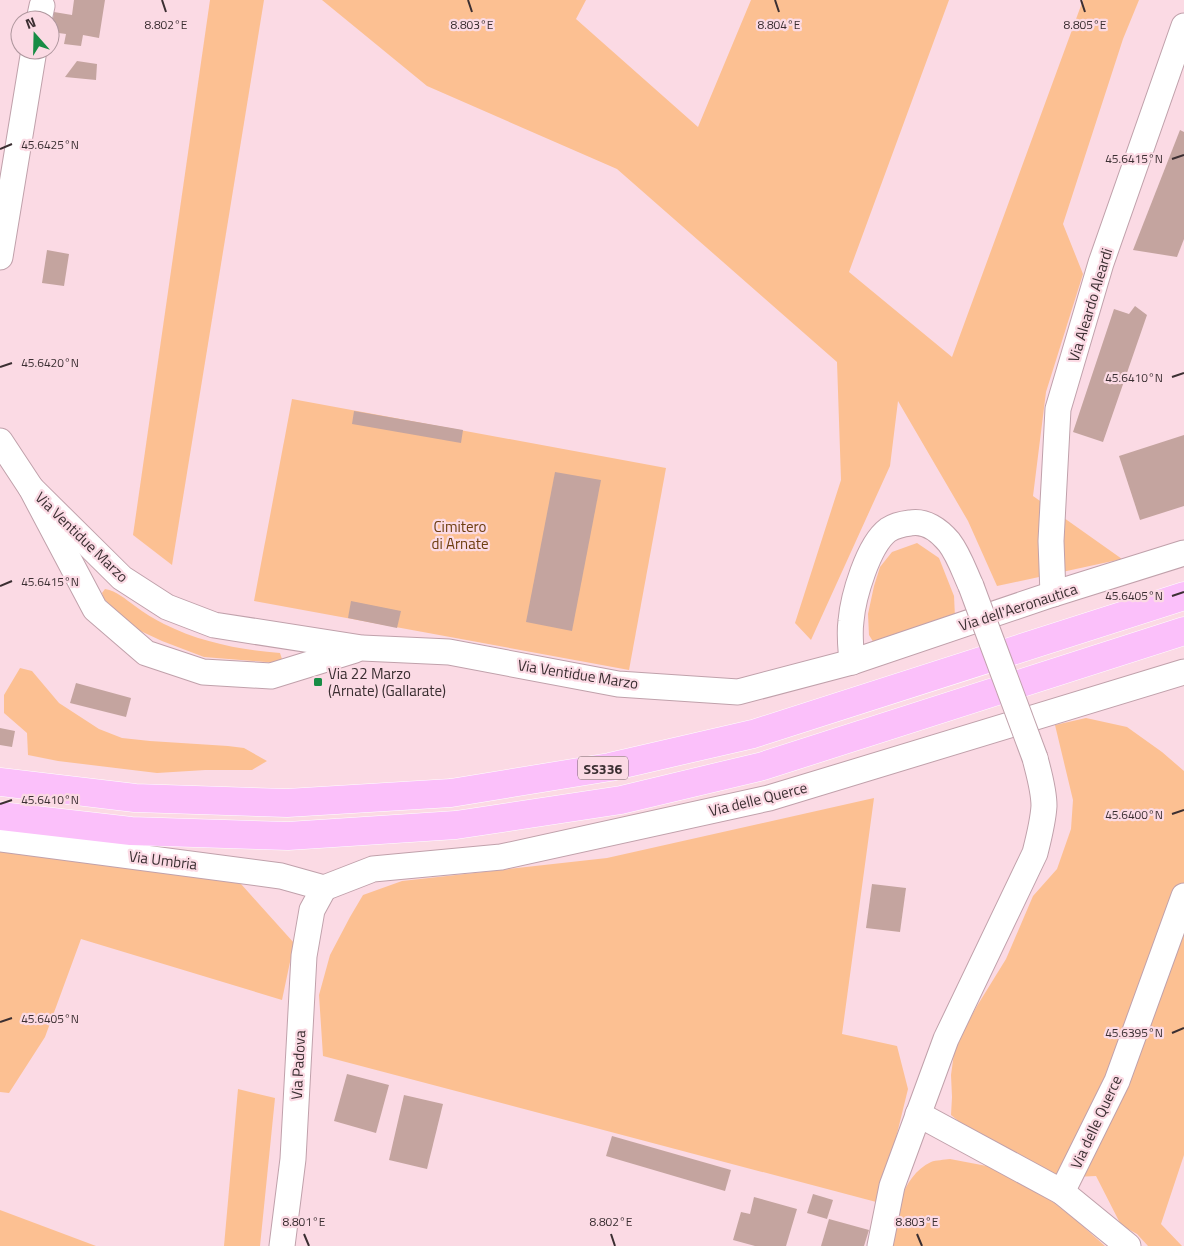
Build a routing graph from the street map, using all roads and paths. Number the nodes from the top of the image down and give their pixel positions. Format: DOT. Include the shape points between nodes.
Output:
graph roads {
  1 [pos="1184,26"];
  2 [pos="32,60"];
  3 [pos="0,257"];
  4 [pos="0,441"];
  5 [pos="31,488"];
  6 [pos="1184,553"];
  7 [pos="1053,594"];
  8 [pos="1184,596"];
  9 [pos="1184,631"];
  10 [pos="362,648"];
  11 [pos="852,662"];
  12 [pos="1184,672"];
  13 [pos="0,782"];
  14 [pos="0,816"];
  15 [pos="0,839"];
  16 [pos="324,888"];
  17 [pos="1184,896"];
  18 [pos="918,1114"];
  19 [pos="1062,1192"];
  20 [pos="282,1246"];
  21 [pos="880,1246"];
  22 [pos="1128,1246"];
  1 -- 7 [label="street, Via Aleardo Aleardi" via="1101,263 1058,409"];
  2 -- 3 [label="street"];
  4 -- 5 [label="street, Via Ventidue Marzo"];
  5 -- 10 [label="street, Via Ventidue Marzo" via="122,578 167,607 214,625"];
  5 -- 10 [label="street, Via Ventidue Marzo" via="95,608 146,653 203,672 271,676"];
  6 -- 7 [label="street, Via dell'Aeronautica"];
  7 -- 11 [label="street, Via dell'Aeronautica"];
  8 -- 13 [label="highway, SS336" via="753,734 610,767 451,793 287,803 135,798"];
  9 -- 14 [label="highway, SS336" via="764,766 621,800 456,825 288,836 131,831"];
  10 -- 11 [label="street, Via Ventidue Marzo" via="449,652 618,684 738,692"];
  11 -- 18 [label="street, bridge" via="850,642 854,601 870,555 888,530 913,522 928,524 948,541 971,586 1035,758 1041,783 1044,806 1035,853 946,1040"];
  12 -- 16 [label="street, Via delle Querce" via="769,798 501,857 373,869"];
  15 -- 16 [label="street, Via Umbria" via="281,876"];
  16 -- 20 [label="street, Via Padova" via="312,910 304,956 293,1159"];
  17 -- 19 [label="street, Via delle Querce" via="1116,1081"];
  18 -- 19 [label="street"];
  18 -- 21 [label="street" via="892,1186"];
  19 -- 22 [label="street"];
}
